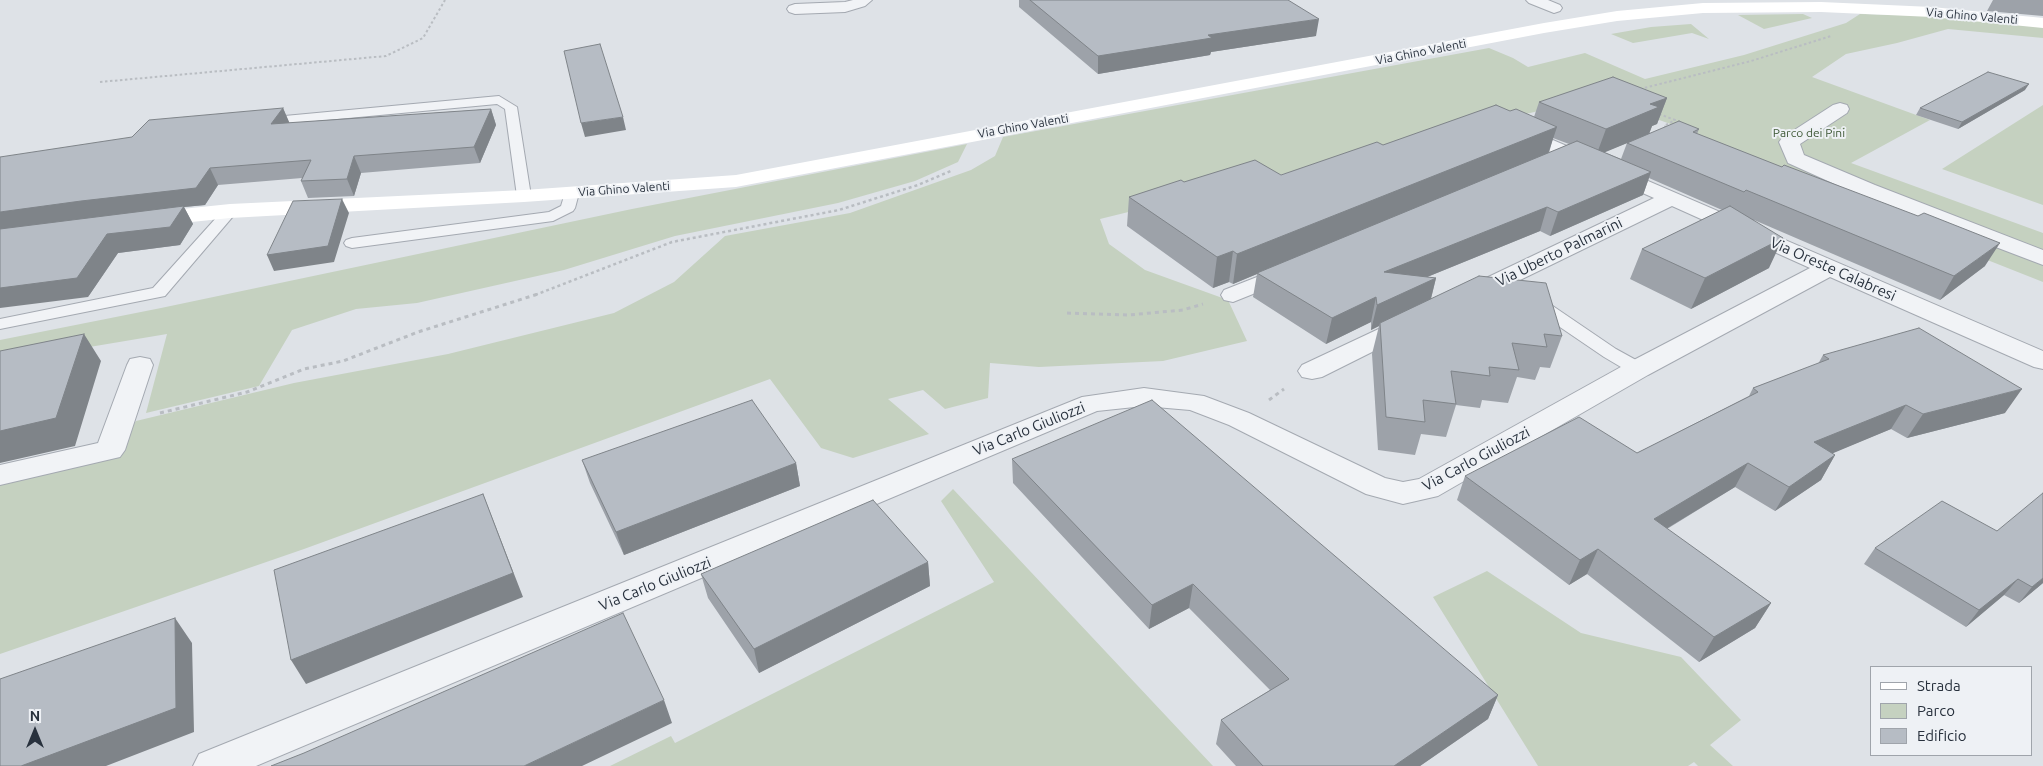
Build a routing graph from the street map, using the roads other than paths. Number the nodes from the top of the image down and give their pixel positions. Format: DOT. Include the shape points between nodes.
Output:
graph roads {
  1 [pos="864,0"];
  2 [pos="1534,0"];
  3 [pos="1641,0"];
  4 [pos="1554,8"];
  5 [pos="795,9"];
  6 [pos="1661,11"];
  7 [pos="2043,23"];
  8 [pos="1840,109"];
  9 [pos="251,123"];
  10 [pos="1502,124"];
  11 [pos="1570,154"];
  12 [pos="1622,155"];
  13 [pos="1543,165"];
  14 [pos="1596,165"];
  15 [pos="572,193"];
  16 [pos="524,196"];
  17 [pos="1672,198"];
  18 [pos="230,211"];
  19 [pos="136,221"];
  20 [pos="352,243"];
  21 [pos="2043,258"];
  22 [pos="1306,264"];
  23 [pos="1830,268"];
  24 [pos="1233,295"];
  25 [pos="1525,295"];
  26 [pos="0,324"];
  27 [pos="2043,361"];
  28 [pos="140,365"];
  29 [pos="1638,369"];
  30 [pos="1312,370"];
  31 [pos="0,475"];
  32 [pos="213,766"];
  1 -- 5 [label="street" via="860,4 845,6"];
  2 -- 4 [label="street"];
  3 -- 6 [label="main road"];
  6 -- 7 [label="main road, Via Ghino Valenti" via="1821,7 1932,12"];
  6 -- 15 [label="main road, Via Ghino Valenti" via="1544,28 736,181"];
  8 -- 21 [label="street" via="1789,142 1795,159"];
  9 -- 16 [label="lane" via="499,100 511,107"];
  10 -- 11 [label="street, Via Oreste Calabresi"];
  11 -- 13 [label="street"];
  11 -- 14 [label="street, Via Oreste Calabresi"];
  12 -- 14 [label="street"];
  14 -- 17 [label="street, Via Oreste Calabresi"];
  15 -- 16 [label="main road, Via Ghino Valenti"];
  15 -- 20 [label="lane" via="568,208 553,216"];
  16 -- 18 [label="main road, Via Ghino Valenti"];
  17 -- 23 [label="street, Via Oreste Calabresi"];
  17 -- 30 [label="street, Via Uberto Palmarini"];
  18 -- 19 [label="main road, Via Ghino Valenti"];
  18 -- 26 [label="lane" via="159,292"];
  22 -- 24 [label="street"];
  23 -- 27 [label="street, Via Oreste Calabresi"];
  23 -- 29 [label="street, Via Carlo Giuliozzi"];
  25 -- 29 [label="lane"];
  28 -- 31 [label="street" via="110,450"];
  29 -- 32 [label="street, Via Carlo Giuliozzi" via="1427,488 1403,493 1377,487 1239,419 1194,402 1144,397 1092,403"];
}
